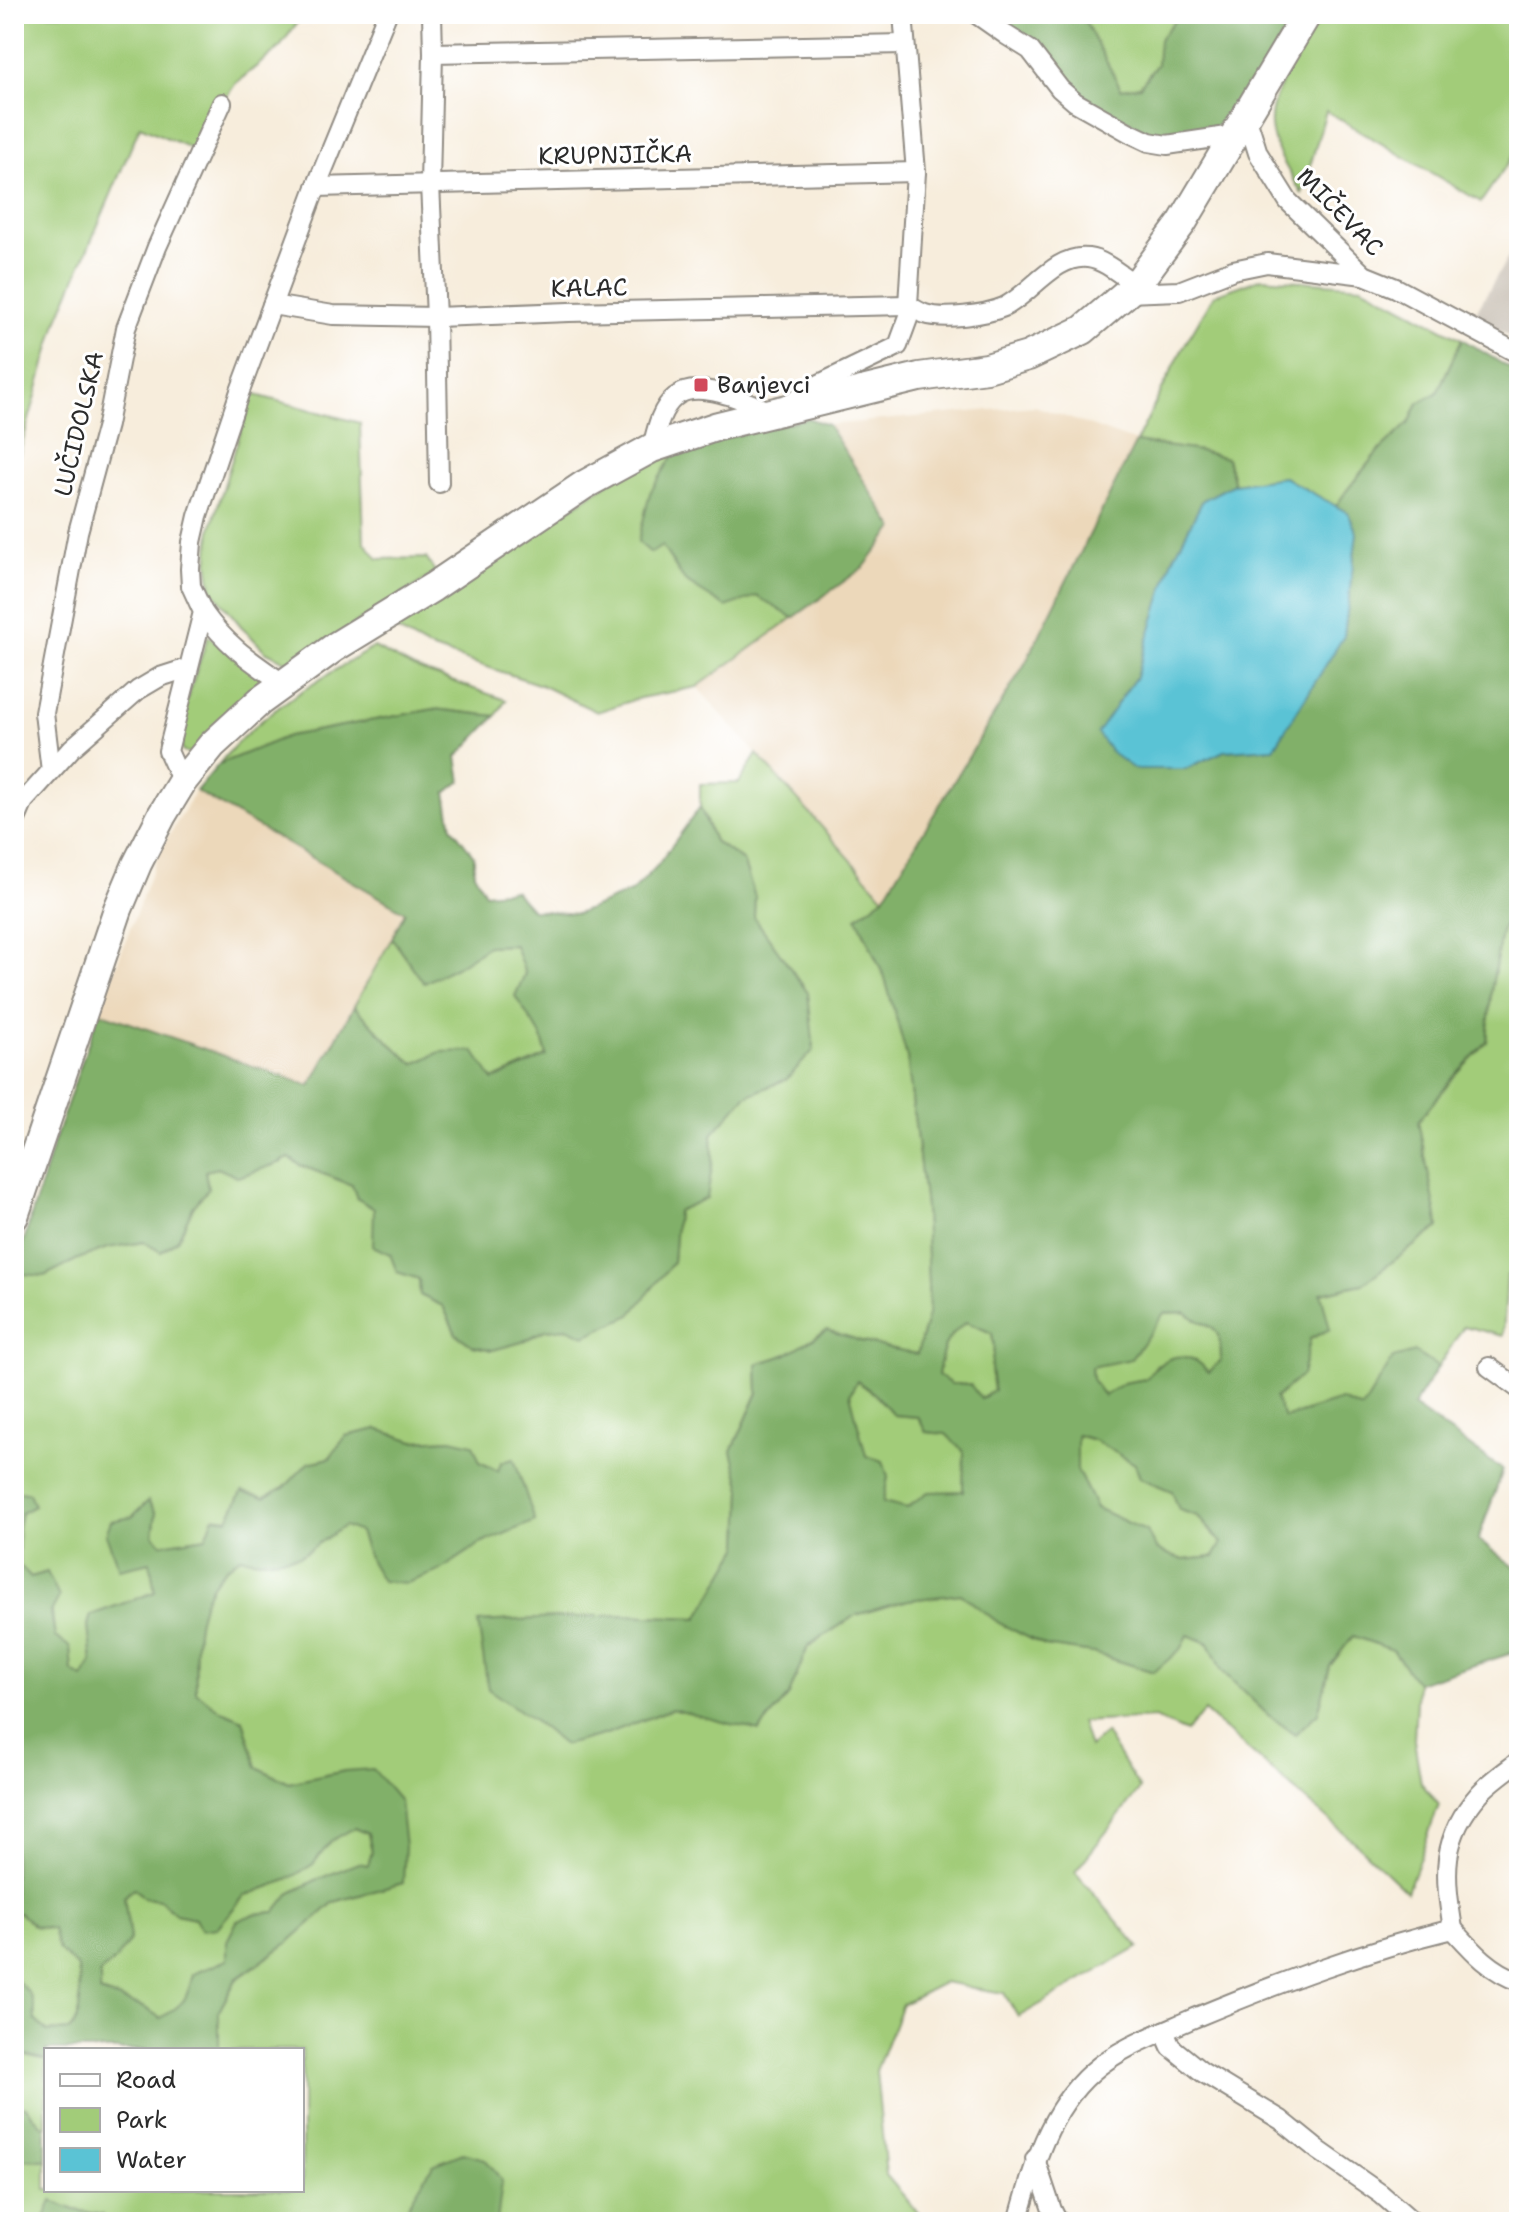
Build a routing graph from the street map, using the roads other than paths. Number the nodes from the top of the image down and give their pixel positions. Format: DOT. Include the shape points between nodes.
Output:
graph roads {
  1 [pos="387,14"];
  2 [pos="432,14"];
  3 [pos="903,14"];
  4 [pos="976,14"];
  5 [pos="1307,14"];
  6 [pos="905,44"];
  7 [pos="433,53"];
  8 [pos="222,103"];
  9 [pos="1240,125"];
  10 [pos="916,172"];
  11 [pos="430,184"];
  12 [pos="316,187"];
  13 [pos="1364,275"];
  14 [pos="1131,289"];
  15 [pos="272,305"];
  16 [pos="910,306"];
  17 [pos="436,317"];
  18 [pos="1519,354"];
  19 [pos="778,410"];
  20 [pos="652,448"];
  21 [pos="439,483"];
  22 [pos="203,612"];
  23 [pos="188,668"];
  24 [pos="284,684"];
  25 [pos="51,771"];
  26 [pos="182,782"];
  27 [pos="14,824"];
  28 [pos="14,1216"];
  29 [pos="1489,1367"];
  30 [pos="1519,1389"];
  31 [pos="1519,1761"];
  32 [pos="1453,1929"];
  33 [pos="1519,1981"];
  34 [pos="1164,2031"];
  35 [pos="1035,2159"];
  36 [pos="1018,2222"];
  37 [pos="1058,2222"];
  38 [pos="1413,2222"];
  1 -- 12 [label="street"];
  2 -- 7 [label="street"];
  3 -- 6 [label="street"];
  4 -- 9 [label="street" via="1030,50 1075,102 1149,142 1167,145"];
  5 -- 9 [label="main road"];
  6 -- 7 [label="street"];
  6 -- 10 [label="street"];
  7 -- 11 [label="street"];
  8 -- 25 [label="street, LUČIDOLSKA" via="126,328 78,532 44,713"];
  9 -- 13 [label="street, MIČEVAC" via="1288,201"];
  9 -- 14 [label="main road" via="1182,223"];
  10 -- 11 [label="street, KRUPNJIČKA"];
  10 -- 16 [label="street"];
  11 -- 12 [label="street, KRUPNJIČKA"];
  11 -- 17 [label="street"];
  12 -- 15 [label="street"];
  13 -- 14 [label="street" via="1267,263 1179,291"];
  13 -- 18 [label="street, MIČEVAC"];
  14 -- 16 [label="street, KALAC" via="1101,262 1086,258 1061,264 1004,306 943,317"];
  14 -- 19 [label="main road" via="1083,330 1028,356"];
  15 -- 17 [label="street, KALAC" via="333,315"];
  15 -- 22 [label="street" via="192,542 191,586"];
  16 -- 17 [label="street, KALAC"];
  16 -- 19 [label="street" via="898,346"];
  17 -- 21 [label="street"];
  19 -- 20 [label="main road"];
  19 -- 20 [label="street" via="729,395 687,391 664,410"];
  20 -- 24 [label="main road" via="584,485"];
  22 -- 23 [label="street"];
  22 -- 24 [label="street" via="241,654"];
  23 -- 25 [label="street" via="138,690"];
  23 -- 26 [label="street" via="168,751"];
  24 -- 26 [label="main road" via="212,745"];
  25 -- 27 [label="street" via="24,801"];
  26 -- 28 [label="main road" via="118,909"];
  29 -- 30 [label="street"];
  31 -- 32 [label="street" via="1481,1791 1458,1821 1448,1849"];
  32 -- 33 [label="street" via="1503,1976"];
  32 -- 34 [label="street" via="1341,1962"];
  34 -- 35 [label="street" via="1093,2071 1061,2107"];
  34 -- 38 [label="street" via="1171,2047 1202,2072 1281,2120"];
  35 -- 36 [label="street"];
  35 -- 37 [label="street"];
}
